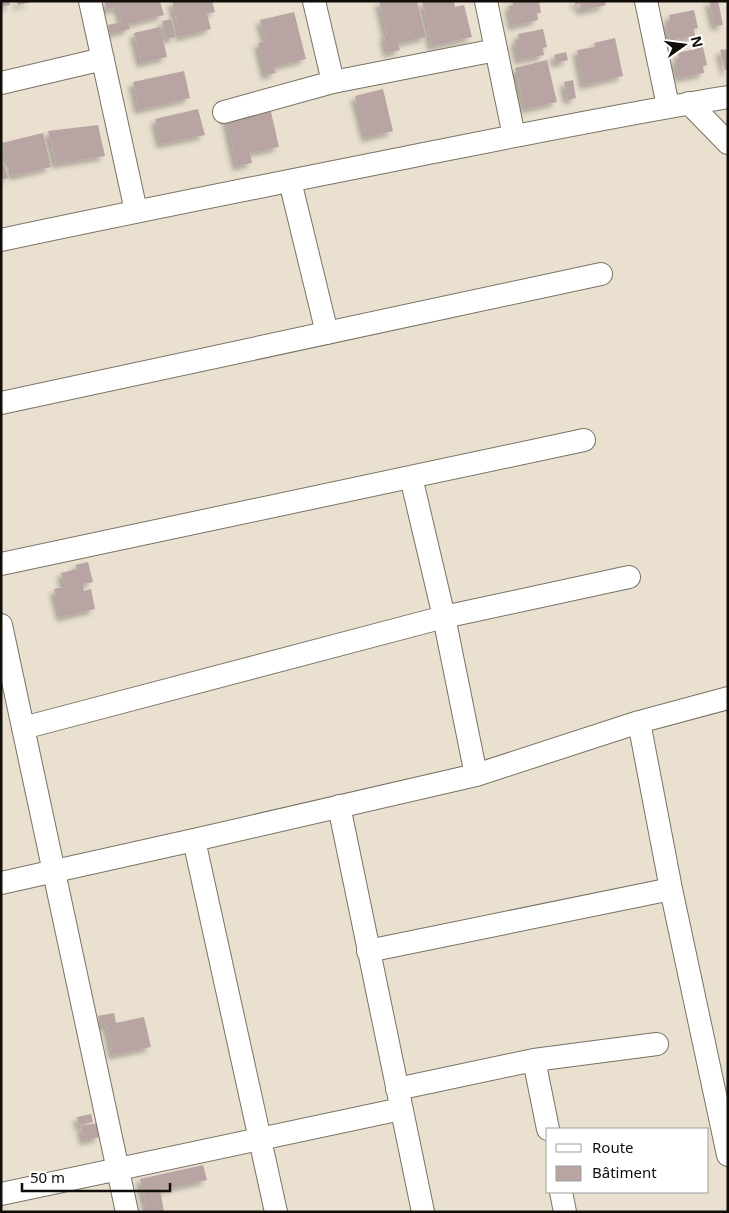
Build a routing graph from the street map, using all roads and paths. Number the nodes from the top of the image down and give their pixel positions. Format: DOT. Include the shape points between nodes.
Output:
graph roads {
  1 [pos="90,1"];
  2 [pos="314,1"];
  3 [pos="486,1"];
  4 [pos="646,1"];
  5 [pos="496,50"];
  6 [pos="103,59"];
  7 [pos="333,82"];
  8 [pos="1,83"];
  9 [pos="728,97"];
  10 [pos="679,105"];
  11 [pos="224,112"];
  12 [pos="514,136"];
  13 [pos="728,144"];
  14 [pos="290,181"];
  15 [pos="136,212"];
  16 [pos="1,240"];
  17 [pos="601,274"];
  18 [pos="327,333"];
  19 [pos="1,403"];
  20 [pos="584,440"];
  21 [pos="411,477"];
  22 [pos="1,564"];
  23 [pos="628,577"];
  24 [pos="444,617"];
  25 [pos="1,625"];
  26 [pos="728,698"];
  27 [pos="639,722"];
  28 [pos="23,728"];
  29 [pos="476,775"];
  30 [pos="339,806"];
  31 [pos="194,840"];
  32 [pos="54,871"];
  33 [pos="1,883"];
  34 [pos="671,889"];
  35 [pos="368,951"];
  36 [pos="658,1044"];
  37 [pos="534,1060"];
  38 [pos="399,1099"];
  39 [pos="548,1128"];
  40 [pos="260,1139"];
  41 [pos="728,1155"];
  42 [pos="118,1169"];
  43 [pos="560,1193"];
  44 [pos="1,1194"];
  45 [pos="127,1212"];
  46 [pos="276,1212"];
  47 [pos="423,1212"];
  48 [pos="564,1212"];
  1 -- 6 [label="street"];
  2 -- 7 [label="street"];
  3 -- 5 [label="street"];
  4 -- 10 [label="street"];
  5 -- 7 [label="street"];
  5 -- 12 [label="street"];
  6 -- 8 [label="street"];
  6 -- 15 [label="street"];
  7 -- 11 [label="street"];
  9 -- 10 [label="street"];
  10 -- 12 [label="street"];
  10 -- 13 [label="street"];
  12 -- 14 [label="street"];
  14 -- 15 [label="street"];
  14 -- 18 [label="street"];
  15 -- 16 [label="street"];
  17 -- 18 [label="street"];
  18 -- 19 [label="street"];
  20 -- 21 [label="street"];
  21 -- 22 [label="street"];
  21 -- 24 [label="street"];
  23 -- 24 [label="street"];
  24 -- 28 [label="street"];
  24 -- 29 [label="street"];
  25 -- 28 [label="street"];
  26 -- 27 [label="street"];
  27 -- 29 [label="street"];
  27 -- 34 [label="street"];
  28 -- 32 [label="street"];
  29 -- 30 [label="street"];
  30 -- 31 [label="street"];
  30 -- 35 [label="street"];
  31 -- 32 [label="street"];
  31 -- 40 [label="street"];
  32 -- 33 [label="street"];
  32 -- 42 [label="street"];
  34 -- 35 [label="street"];
  34 -- 41 [label="street"];
  35 -- 38 [label="street"];
  36 -- 37 [label="street"];
  37 -- 38 [label="street"];
  37 -- 39 [label="street"];
  38 -- 40 [label="street"];
  38 -- 47 [label="street"];
  40 -- 42 [label="street"];
  40 -- 46 [label="street"];
  42 -- 44 [label="street"];
  42 -- 45 [label="street"];
  43 -- 48 [label="street"];
}
